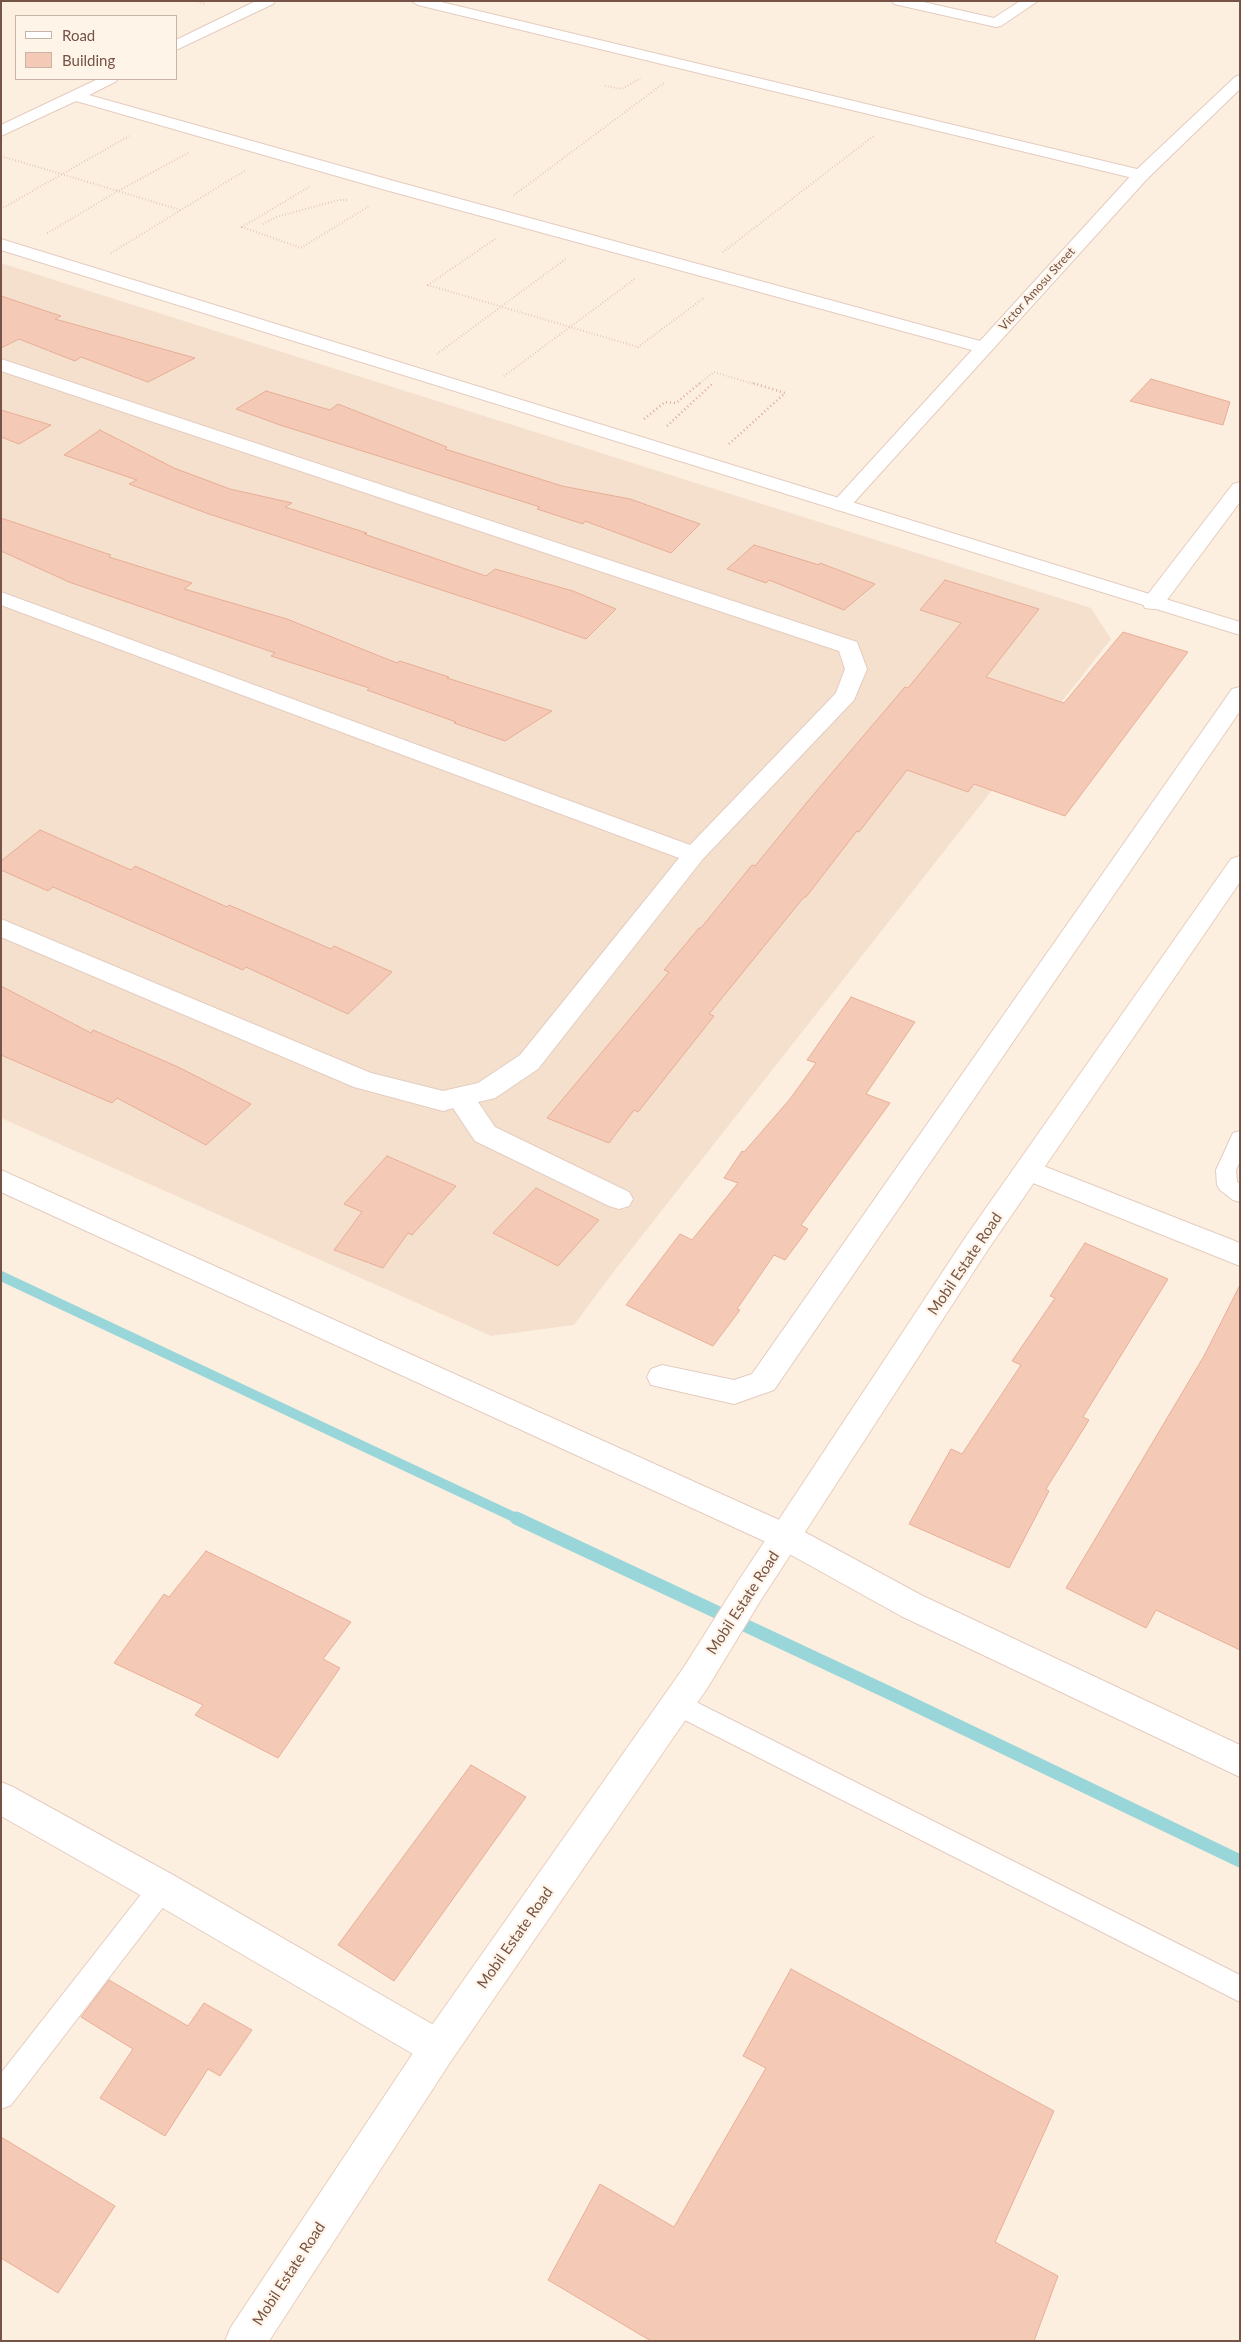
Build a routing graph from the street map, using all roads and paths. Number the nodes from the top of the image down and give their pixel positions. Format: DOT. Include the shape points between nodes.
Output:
graph roads {
  1 [pos="268,1"];
  2 [pos="418,1"];
  3 [pos="899,1"];
  4 [pos="1031,1"];
  5 [pos="178,45"];
  6 [pos="687,66"];
  7 [pos="108,80"];
  8 [pos="1240,80"];
  9 [pos="74,96"];
  10 [pos="899,117"];
  11 [pos="1,131"];
  12 [pos="134,133"];
  13 [pos="193,150"];
  14 [pos="1,156"];
  15 [pos="251,167"];
  16 [pos="62,175"];
  17 [pos="1141,175"];
  18 [pos="313,184"];
  19 [pos="382,188"];
  20 [pos="118,191"];
  21 [pos="1,210"];
  22 [pos="180,210"];
  23 [pos="492,212"];
  24 [pos="263,224"];
  25 [pos="499,236"];
  26 [pos="38,238"];
  27 [pos="1,244"];
  28 [pos="109,254"];
  29 [pos="568,256"];
  30 [pos="701,270"];
  31 [pos="636,277"];
  32 [pos="706,296"];
  33 [pos="501,306"];
  34 [pos="568,328"];
  35 [pos="984,348"];
  36 [pos="431,358"];
  37 [pos="1,365"];
  38 [pos="497,381"];
  39 [pos="712,384"];
  40 [pos="640,423"];
  41 [pos="646,445"];
  42 [pos="724,449"];
  43 [pos="1240,488"];
  44 [pos="841,505"];
  45 [pos="1,598"];
  46 [pos="1153,603"];
  47 [pos="1240,629"];
  48 [pos="1240,694"];
  49 [pos="694,855"];
  50 [pos="1240,864"];
  51 [pos="1,927"];
  52 [pos="460,1096"];
  53 [pos="1240,1138"];
  54 [pos="1028,1170"];
  55 [pos="1,1180"];
  56 [pos="1240,1196"];
  57 [pos="619,1199"];
  58 [pos="1240,1255"];
  59 [pos="662,1377"];
  60 [pos="786,1537"];
  61 [pos="687,1690"];
  62 [pos="1240,1762"];
  63 [pos="1,1798"];
  64 [pos="162,1888"];
  65 [pos="1240,1989"];
  66 [pos="438,2048"];
  67 [pos="5,2083"];
  68 [pos="245,2341"];
  1 -- 5 [label="street"];
  2 -- 6 [label="street"];
  3 -- 4 [label="street" via="996,23"];
  6 -- 10 [label="street"];
  6 -- 23 [label="path"];
  7 -- 9 [label="street"];
  8 -- 17 [label="street, Victor Amosu Street"];
  9 -- 11 [label="street"];
  9 -- 19 [label="street"];
  10 -- 17 [label="street"];
  10 -- 30 [label="path"];
  12 -- 16 [label="path"];
  13 -- 20 [label="path"];
  14 -- 16 [label="path"];
  15 -- 22 [label="path"];
  16 -- 20 [label="path"];
  16 -- 21 [label="path"];
  17 -- 35 [label="street, Victor Amosu Street"];
  18 -- 19 [label="path" via="242,228 301,248 387,195"];
  19 -- 23 [label="street"];
  19 -- 24 [label="path" via="359,200 339,200 276,217"];
  20 -- 22 [label="path"];
  20 -- 26 [label="path"];
  22 -- 28 [label="path"];
  23 -- 30 [label="street"];
  25 -- 33 [label="path" via="428,285"];
  27 -- 41 [label="street"];
  29 -- 33 [label="path"];
  30 -- 35 [label="street"];
  31 -- 34 [label="path"];
  32 -- 34 [label="path" via="638,347"];
  33 -- 34 [label="path"];
  33 -- 36 [label="path"];
  34 -- 38 [label="path"];
  35 -- 44 [label="street, Victor Amosu Street"];
  37 -- 49 [label="street" via="849,647 856,669 846,695"];
  39 -- 41 [label="path"];
  40 -- 42 [label="path" via="664,402 676,403 714,372 785,393"];
  41 -- 44 [label="street"];
  43 -- 46 [label="street"];
  44 -- 46 [label="street"];
  45 -- 49 [label="street"];
  46 -- 47 [label="street"];
  48 -- 59 [label="street" via="763,1382 734,1392"];
  49 -- 52 [label="street" via="529,1062 486,1091"];
  50 -- 54 [label="street, Mobil Estate Road"];
  51 -- 52 [label="street" via="363,1080 443,1101"];
  52 -- 57 [label="street" via="484,1134"];
  53 -- 56 [label="lane" via="1226,1170 1227,1186"];
  54 -- 58 [label="street"];
  54 -- 60 [label="street, Mobil Estate Road"];
  55 -- 60 [label="street"];
  60 -- 61 [label="street, Mobil Estate Road"];
  60 -- 62 [label="street" via="912,1606"];
  61 -- 65 [label="lane"];
  61 -- 66 [label="street, Mobil Estate Road"];
  63 -- 64 [label="street"];
  64 -- 66 [label="street"];
  64 -- 67 [label="lane"];
  66 -- 68 [label="street, Mobil Estate Road"];
}
